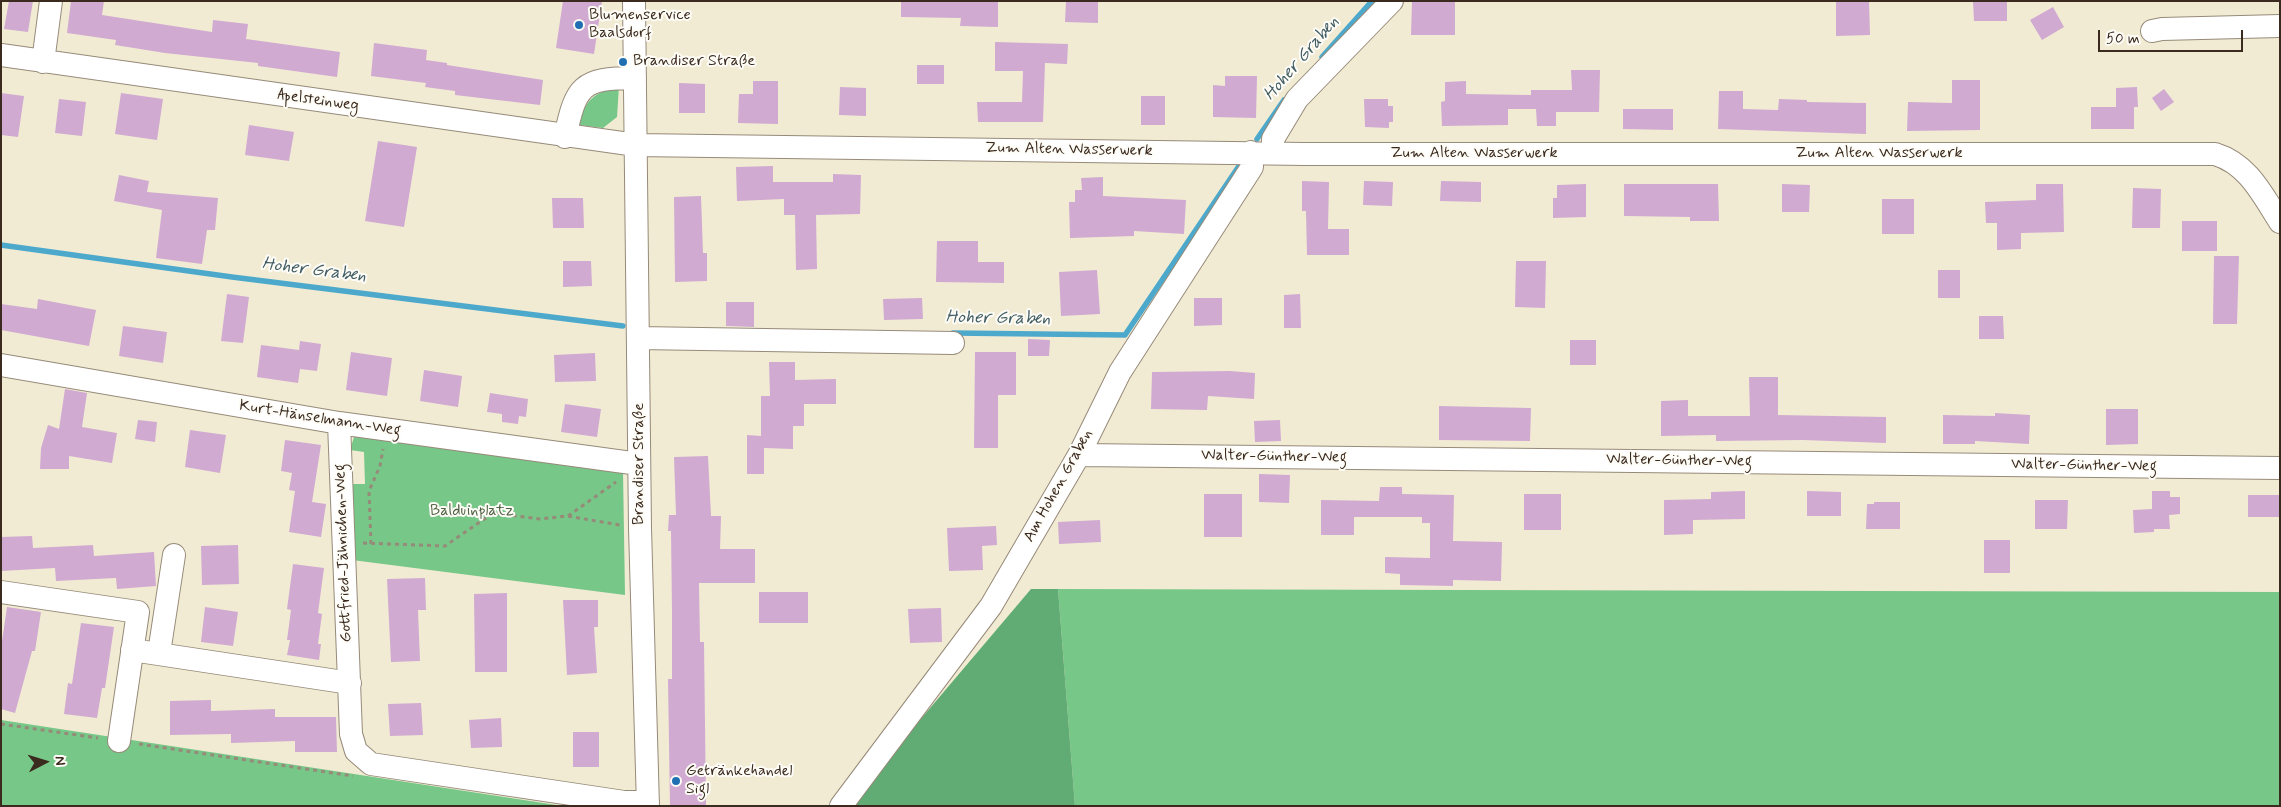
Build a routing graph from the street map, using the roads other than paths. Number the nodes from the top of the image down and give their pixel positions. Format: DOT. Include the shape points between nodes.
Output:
graph roads {
  1 [pos="51,1"];
  2 [pos="634,1"];
  3 [pos="1392,1"];
  4 [pos="2280,26"];
  5 [pos="2152,31"];
  6 [pos="1,55"];
  7 [pos="42,62"];
  8 [pos="635,78"];
  9 [pos="565,137"];
  10 [pos="636,145"];
  11 [pos="1262,152"];
  12 [pos="2280,222"];
  13 [pos="639,338"];
  14 [pos="953,343"];
  15 [pos="1,365"];
  16 [pos="339,423"];
  17 [pos="1079,454"];
  18 [pos="639,464"];
  19 [pos="2280,468"];
  20 [pos="174,555"];
  21 [pos="1,592"];
  22 [pos="132,650"];
  23 [pos="159,654"];
  24 [pos="350,683"];
  25 [pos="119,741"];
  26 [pos="648,804"];
  27 [pos="841,806"];
  1 -- 7 [label="street"];
  2 -- 8 [label="street, Brandiser Straße"];
  3 -- 11 [label="street, Am Hohen Graben" via="1297,99"];
  4 -- 5 [label="street" via="2162,28"];
  6 -- 7 [label="street, Apelsteinweg"];
  7 -- 9 [label="street, Apelsteinweg"];
  8 -- 9 [label="street" via="606,78 588,84 572,107"];
  8 -- 10 [label="street, Brandiser Straße"];
  9 -- 10 [label="street, Apelsteinweg"];
  10 -- 11 [label="street, Zum Alten Wasserwerk"];
  10 -- 13 [label="street, Brandiser Straße"];
  11 -- 12 [label="street, Zum Alten Wasserwerk" via="2214,154 2229,158 2248,174"];
  11 -- 17 [label="street, Am Hohen Graben" via="1120,372"];
  13 -- 14 [label="street"];
  13 -- 18 [label="street, Brandiser Straße"];
  15 -- 16 [label="street, Kurt-Hänselmann-Weg"];
  16 -- 18 [label="street, Kurt-Hänselmann-Weg"];
  16 -- 24 [label="street, Gottfried-Jähnichen-Weg"];
  17 -- 19 [label="street, Walter-Günther-Weg"];
  17 -- 27 [label="street, Am Hohen Graben" via="991,606"];
  18 -- 26 [label="street, Brandiser Straße"];
  20 -- 23 [label="street"];
  21 -- 22 [label="street" via="138,612"];
  22 -- 23 [label="street"];
  22 -- 25 [label="street"];
  23 -- 24 [label="street"];
  24 -- 26 [label="street, Gottfried-Jähnichen-Weg" via="351,734 356,751 370,764"];
}
